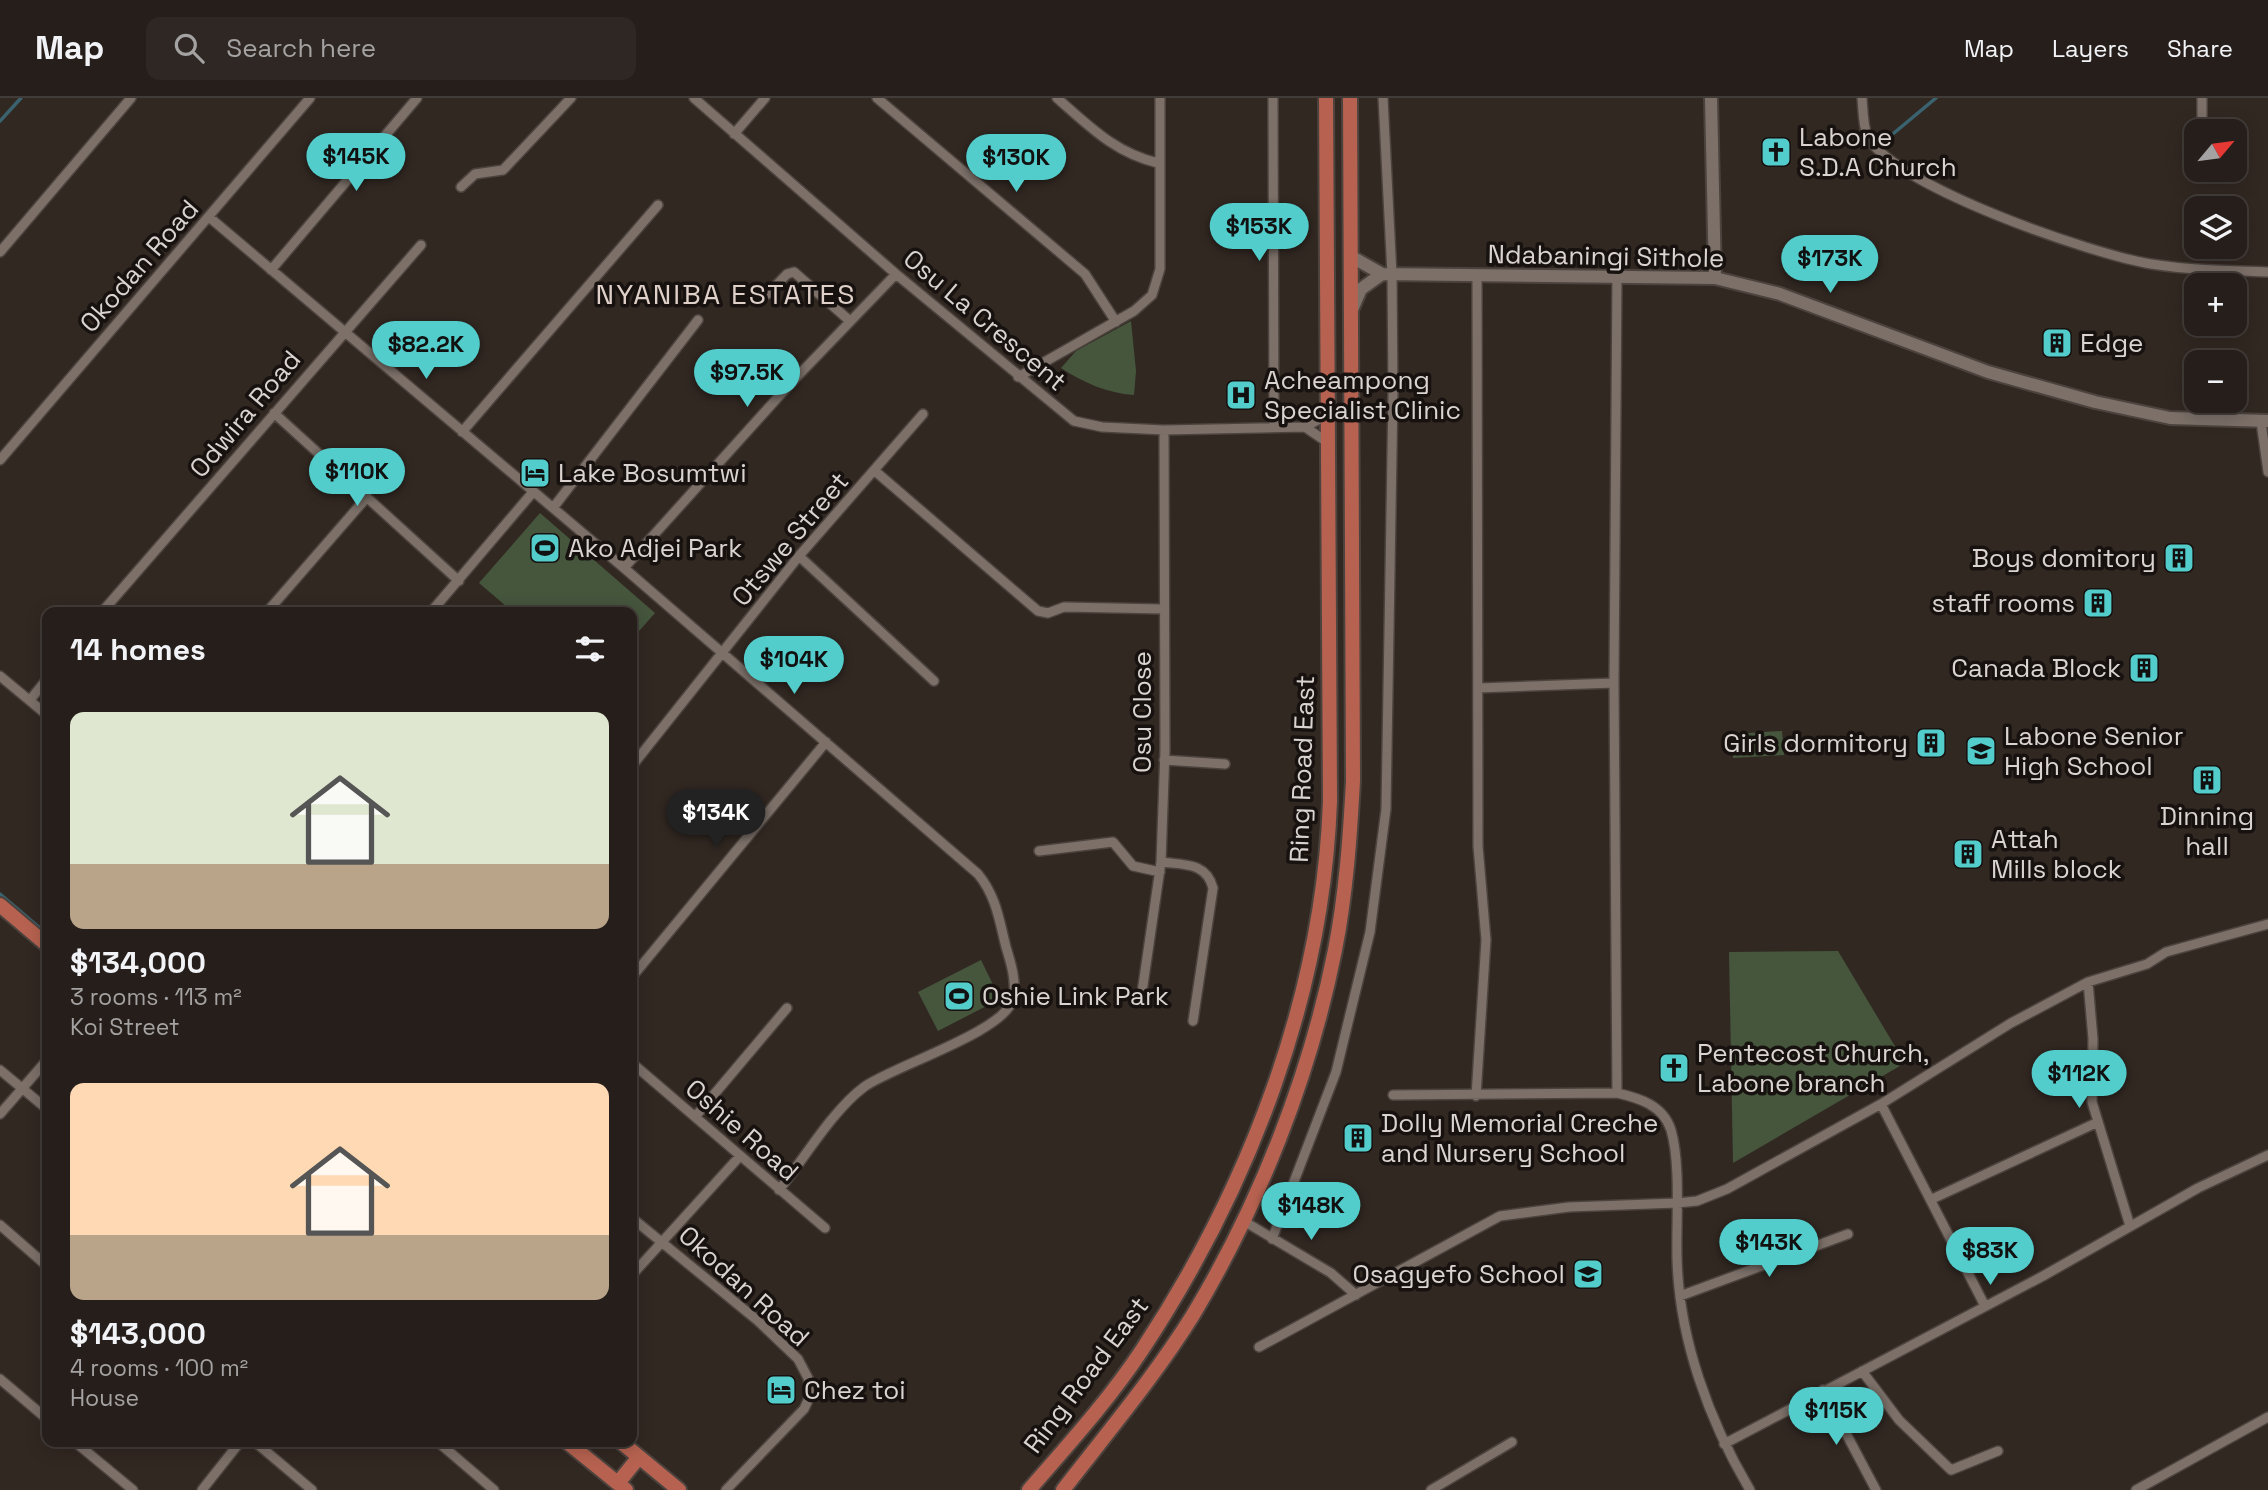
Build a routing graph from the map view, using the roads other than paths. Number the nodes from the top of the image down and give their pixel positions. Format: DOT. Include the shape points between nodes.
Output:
graph roads {
  1 [pos="131,98"];
  2 [pos="310,98"];
  3 [pos="417,98"];
  4 [pos="571,98"];
  5 [pos="694,98"];
  6 [pos="765,98"];
  7 [pos="877,98"];
  8 [pos="1057,98"];
  9 [pos="1160,98"];
  10 [pos="1273,98"];
  11 [pos="1326,98"];
  12 [pos="1350,98"];
  13 [pos="1382,98"];
  14 [pos="1711,98"];
  15 [pos="1862,98"];
  16 [pos="2202,98"];
  17 [pos="2202,119"];
  18 [pos="734,134"];
  19 [pos="1158,163"];
  20 [pos="461,187"];
  21 [pos="658,205"];
  22 [pos="208,217"];
  23 [pos="421,244"];
  24 [pos="0,252"];
  25 [pos="1352,257"];
  26 [pos="271,270"];
  27 [pos="2268,272"];
  28 [pos="896,274"];
  29 [pos="1387,275"];
  30 [pos="1617,275"];
  31 [pos="1478,276"];
  32 [pos="1715,278"];
  33 [pos="768,294"];
  34 [pos="1352,310"];
  35 [pos="698,320"];
  36 [pos="850,321"];
  37 [pos="1116,322"];
  38 [pos="344,330"];
  39 [pos="1018,377"];
  40 [pos="274,413"];
  41 [pos="922,414"];
  42 [pos="1327,415"];
  43 [pos="2264,421"];
  44 [pos="1274,427"];
  45 [pos="1305,427"];
  46 [pos="1164,430"];
  47 [pos="462,432"];
  48 [pos="1328,442"];
  49 [pos="0,460"];
  50 [pos="876,471"];
  51 [pos="2268,472"];
  52 [pos="533,492"];
  53 [pos="367,497"];
  54 [pos="553,508"];
  55 [pos="799,556"];
  56 [pos="624,568"];
  57 [pos="459,581"];
  58 [pos="107,607"];
  59 [pos="271,607"];
  60 [pos="436,607"];
  61 [pos="1163,609"];
  62 [pos="722,653"];
  63 [pos="0,676"];
  64 [pos="934,681"];
  65 [pos="1614,683"];
  66 [pos="42,685"];
  67 [pos="1478,688"];
  68 [pos="30,700"];
  69 [pos="42,711"];
  70 [pos="826,742"];
  71 [pos="637,760"];
  72 [pos="1164,760"];
  73 [pos="1225,764"];
  74 [pos="1039,851"];
  75 [pos="1161,867"];
  76 [pos="0,905"];
  77 [pos="2268,924"];
  78 [pos="42,942"];
  79 [pos="637,971"];
  80 [pos="2088,982"];
  81 [pos="1142,992"];
  82 [pos="787,1008"];
  83 [pos="1193,1021"];
  84 [pos="1287,1041"];
  85 [pos="1309,1046"];
  86 [pos="42,1066"];
  87 [pos="637,1067"];
  88 [pos="0,1070"];
  89 [pos="23,1088"];
  90 [pos="1617,1093"];
  91 [pos="1393,1095"];
  92 [pos="1476,1097"];
  93 [pos="1881,1104"];
  94 [pos="42,1105"];
  95 [pos="0,1114"];
  96 [pos="695,1117"];
  97 [pos="2098,1122"];
  98 [pos="2268,1154"];
  99 [pos="740,1156"];
  100 [pos="779,1190"];
  101 [pos="1932,1199"];
  102 [pos="1677,1203"];
  103 [pos="1241,1220"];
  104 [pos="637,1222"];
  105 [pos="0,1225"];
  106 [pos="2130,1226"];
  107 [pos="825,1228"];
  108 [pos="1848,1234"];
  109 [pos="1272,1239"];
  110 [pos="664,1243"];
  111 [pos="42,1262"];
  112 [pos="637,1270"];
  113 [pos="1356,1295"];
  114 [pos="1680,1296"];
  115 [pos="1985,1306"];
  116 [pos="1259,1347"];
  117 [pos="1862,1371"];
  118 [pos="0,1379"];
  119 [pos="1823,1391"];
  120 [pos="42,1415"];
  121 [pos="2268,1417"];
  122 [pos="1512,1442"];
  123 [pos="1724,1444"];
  124 [pos="81,1447"];
  125 [pos="236,1447"];
  126 [pos="261,1447"];
  127 [pos="444,1447"];
  128 [pos="573,1447"];
  129 [pos="627,1447"];
  130 [pos="1998,1451"];
  131 [pos="639,1457"];
  132 [pos="622,1486"];
  133 [pos="133,1490"];
  134 [pos="202,1490"];
  135 [pos="312,1490"];
  136 [pos="494,1490"];
  137 [pos="679,1490"];
  138 [pos="726,1490"];
  139 [pos="1029,1490"];
  140 [pos="1063,1490"];
  141 [pos="1431,1490"];
  142 [pos="1750,1490"];
  143 [pos="1876,1490"];
  144 [pos="2136,1490"];
  1 -- 24 [label="street"];
  2 -- 22 [label="street, Okodan Road"];
  3 -- 26 [label="street"];
  4 -- 20 [label="street" via="503,170 475,174"];
  5 -- 18 [label="street, Osu La Crescent"];
  6 -- 18 [label="street"];
  7 -- 37 [label="street" via="1085,274"];
  8 -- 19 [label="street" via="1110,144"];
  9 -- 19 [label="street"];
  10 -- 44 [label="street"];
  11 -- 42 [label="main road, Ring Road East"];
  12 -- 25 [label="main road, Ring Road East"];
  13 -- 29 [label="street"];
  14 -- 32 [label="street"];
  15 -- 27 [label="street" via="1867,135 1876,145 1921,182 1985,210 2094,250 2149,264"];
  16 -- 17 [label="street"];
  18 -- 28 [label="street, Osu La Crescent"];
  19 -- 37 [label="street" via="1160,269 1152,295"];
  21 -- 47 [label="street"];
  22 -- 26 [label="street"];
  22 -- 49 [label="street, Okodan Road"];
  23 -- 38 [label="street, Odwira Road"];
  25 -- 29 [label="street, Ndabaningi Sithole"];
  25 -- 34 [label="main road, Ring Road East"];
  26 -- 38 [label="street"];
  28 -- 36 [label="street"];
  28 -- 39 [label="street, Osu La Crescent"];
  29 -- 31 [label="street, Ndabaningi Sithole"];
  29 -- 34 [label="street" via="1361,289"];
  29 -- 109 [label="street" via="1393,393 1386,809 1370,932 1336,1072"];
  30 -- 31 [label="street, Ndabaningi Sithole"];
  30 -- 32 [label="street, Ndabaningi Sithole"];
  30 -- 65 [label="street"];
  31 -- 67 [label="street"];
  32 -- 43 [label="street, Ndabaningi Sithole" via="1780,293 1988,372 2095,402 2170,418"];
  33 -- 36 [label="street" via="794,272"];
  34 -- 85 [label="main road, Ring Road East" via="1353,768 1349,849 1335,948"];
  35 -- 54 [label="street"];
  36 -- 56 [label="street"];
  37 -- 39 [label="street"];
  38 -- 40 [label="street, Odwira Road"];
  38 -- 47 [label="street"];
  39 -- 46 [label="street, Osu La Crescent" via="1074,421 1102,428"];
  40 -- 53 [label="street"];
  40 -- 58 [label="street, Odwira Road"];
  41 -- 50 [label="street, Otswe Street"];
  42 -- 45 [label="street, Osu La Crescent"];
  42 -- 48 [label="main road, Ring Road East"];
  43 -- 51 [label="street"];
  44 -- 45 [label="street, Osu La Crescent"];
  44 -- 46 [label="street, Osu La Crescent"];
  45 -- 48 [label="street"];
  46 -- 61 [label="street, Osu Close"];
  47 -- 52 [label="street"];
  48 -- 84 [label="main road, Ring Road East" via="1329,830 1311,946"];
  50 -- 55 [label="street, Otswe Street"];
  50 -- 61 [label="street, Otswe Street" via="1038,611 1064,607"];
  52 -- 54 [label="street"];
  52 -- 57 [label="street"];
  53 -- 57 [label="street"];
  53 -- 59 [label="street"];
  54 -- 56 [label="street"];
  55 -- 62 [label="street, Otswe Street"];
  55 -- 64 [label="street"];
  56 -- 62 [label="street"];
  57 -- 60 [label="street"];
  61 -- 72 [label="street, Osu Close"];
  62 -- 70 [label="street"];
  62 -- 71 [label="street, Otswe Street"];
  63 -- 68 [label="street"];
  65 -- 67 [label="street"];
  65 -- 90 [label="street"];
  66 -- 68 [label="street"];
  67 -- 92 [label="street" via="1478,846 1486,940"];
  68 -- 69 [label="street"];
  70 -- 79 [label="street"];
  70 -- 100 [label="street" via="978,874 996,901 1013,978 1013,1001 1001,1017 865,1087 847,1103"];
  72 -- 73 [label="street"];
  72 -- 75 [label="street, Osu Close"];
  74 -- 75 [label="street" via="1113,842 1133,866"];
  75 -- 81 [label="street, Osu Close"];
  75 -- 83 [label="street" via="1198,867 1206,871 1213,888"];
  76 -- 78 [label="main road"];
  77 -- 80 [label="street" via="2166,952 2147,964"];
  80 -- 93 [label="street" via="2011,1023"];
  80 -- 97 [label="street" via="2092,1102"];
  82 -- 96 [label="street"];
  84 -- 85 [label="main road"];
  84 -- 139 [label="main road, Ring Road East" via="1250,1152 1181,1286 1111,1392"];
  85 -- 103 [label="main road, Ring Road East" via="1275,1146"];
  86 -- 89 [label="street"];
  87 -- 96 [label="street, Oshie Road"];
  88 -- 89 [label="street"];
  89 -- 94 [label="street"];
  89 -- 95 [label="street"];
  90 -- 92 [label="street"];
  90 -- 102 [label="street" via="1649,1103 1671,1130"];
  91 -- 92 [label="street"];
  93 -- 101 [label="street"];
  93 -- 102 [label="street" via="1727,1189"];
  96 -- 99 [label="street, Oshie Road"];
  97 -- 101 [label="street"];
  97 -- 106 [label="street"];
  98 -- 106 [label="street"];
  99 -- 100 [label="street, Oshie Road"];
  99 -- 110 [label="street"];
  100 -- 107 [label="street, Oshie Road"];
  101 -- 115 [label="street"];
  102 -- 113 [label="street" via="1569,1207 1500,1216"];
  102 -- 114 [label="street"];
  103 -- 109 [label="street"];
  103 -- 140 [label="main road, Ring Road East" via="1192,1316"];
  104 -- 110 [label="street, Okodan Road"];
  105 -- 111 [label="street"];
  106 -- 115 [label="street"];
  108 -- 114 [label="street"];
  109 -- 113 [label="street" via="1331,1272"];
  110 -- 112 [label="street"];
  110 -- 138 [label="street, Okodan Road" via="798,1359 808,1378 810,1396 804,1409"];
  113 -- 116 [label="street"];
  114 -- 123 [label="street" via="1705,1397"];
  115 -- 117 [label="street"];
  117 -- 119 [label="street"];
  117 -- 130 [label="street" via="1891,1411 1951,1470"];
  118 -- 120 [label="street"];
  119 -- 123 [label="street"];
  119 -- 143 [label="street"];
  121 -- 144 [label="street"];
  122 -- 141 [label="street"];
  123 -- 142 [label="street"];
  124 -- 133 [label="street"];
  125 -- 134 [label="street"];
  126 -- 135 [label="street"];
  127 -- 136 [label="street"];
  128 -- 132 [label="main road"];
  129 -- 131 [label="main road"];
  131 -- 132 [label="main road"];
  131 -- 137 [label="main road"];
}
